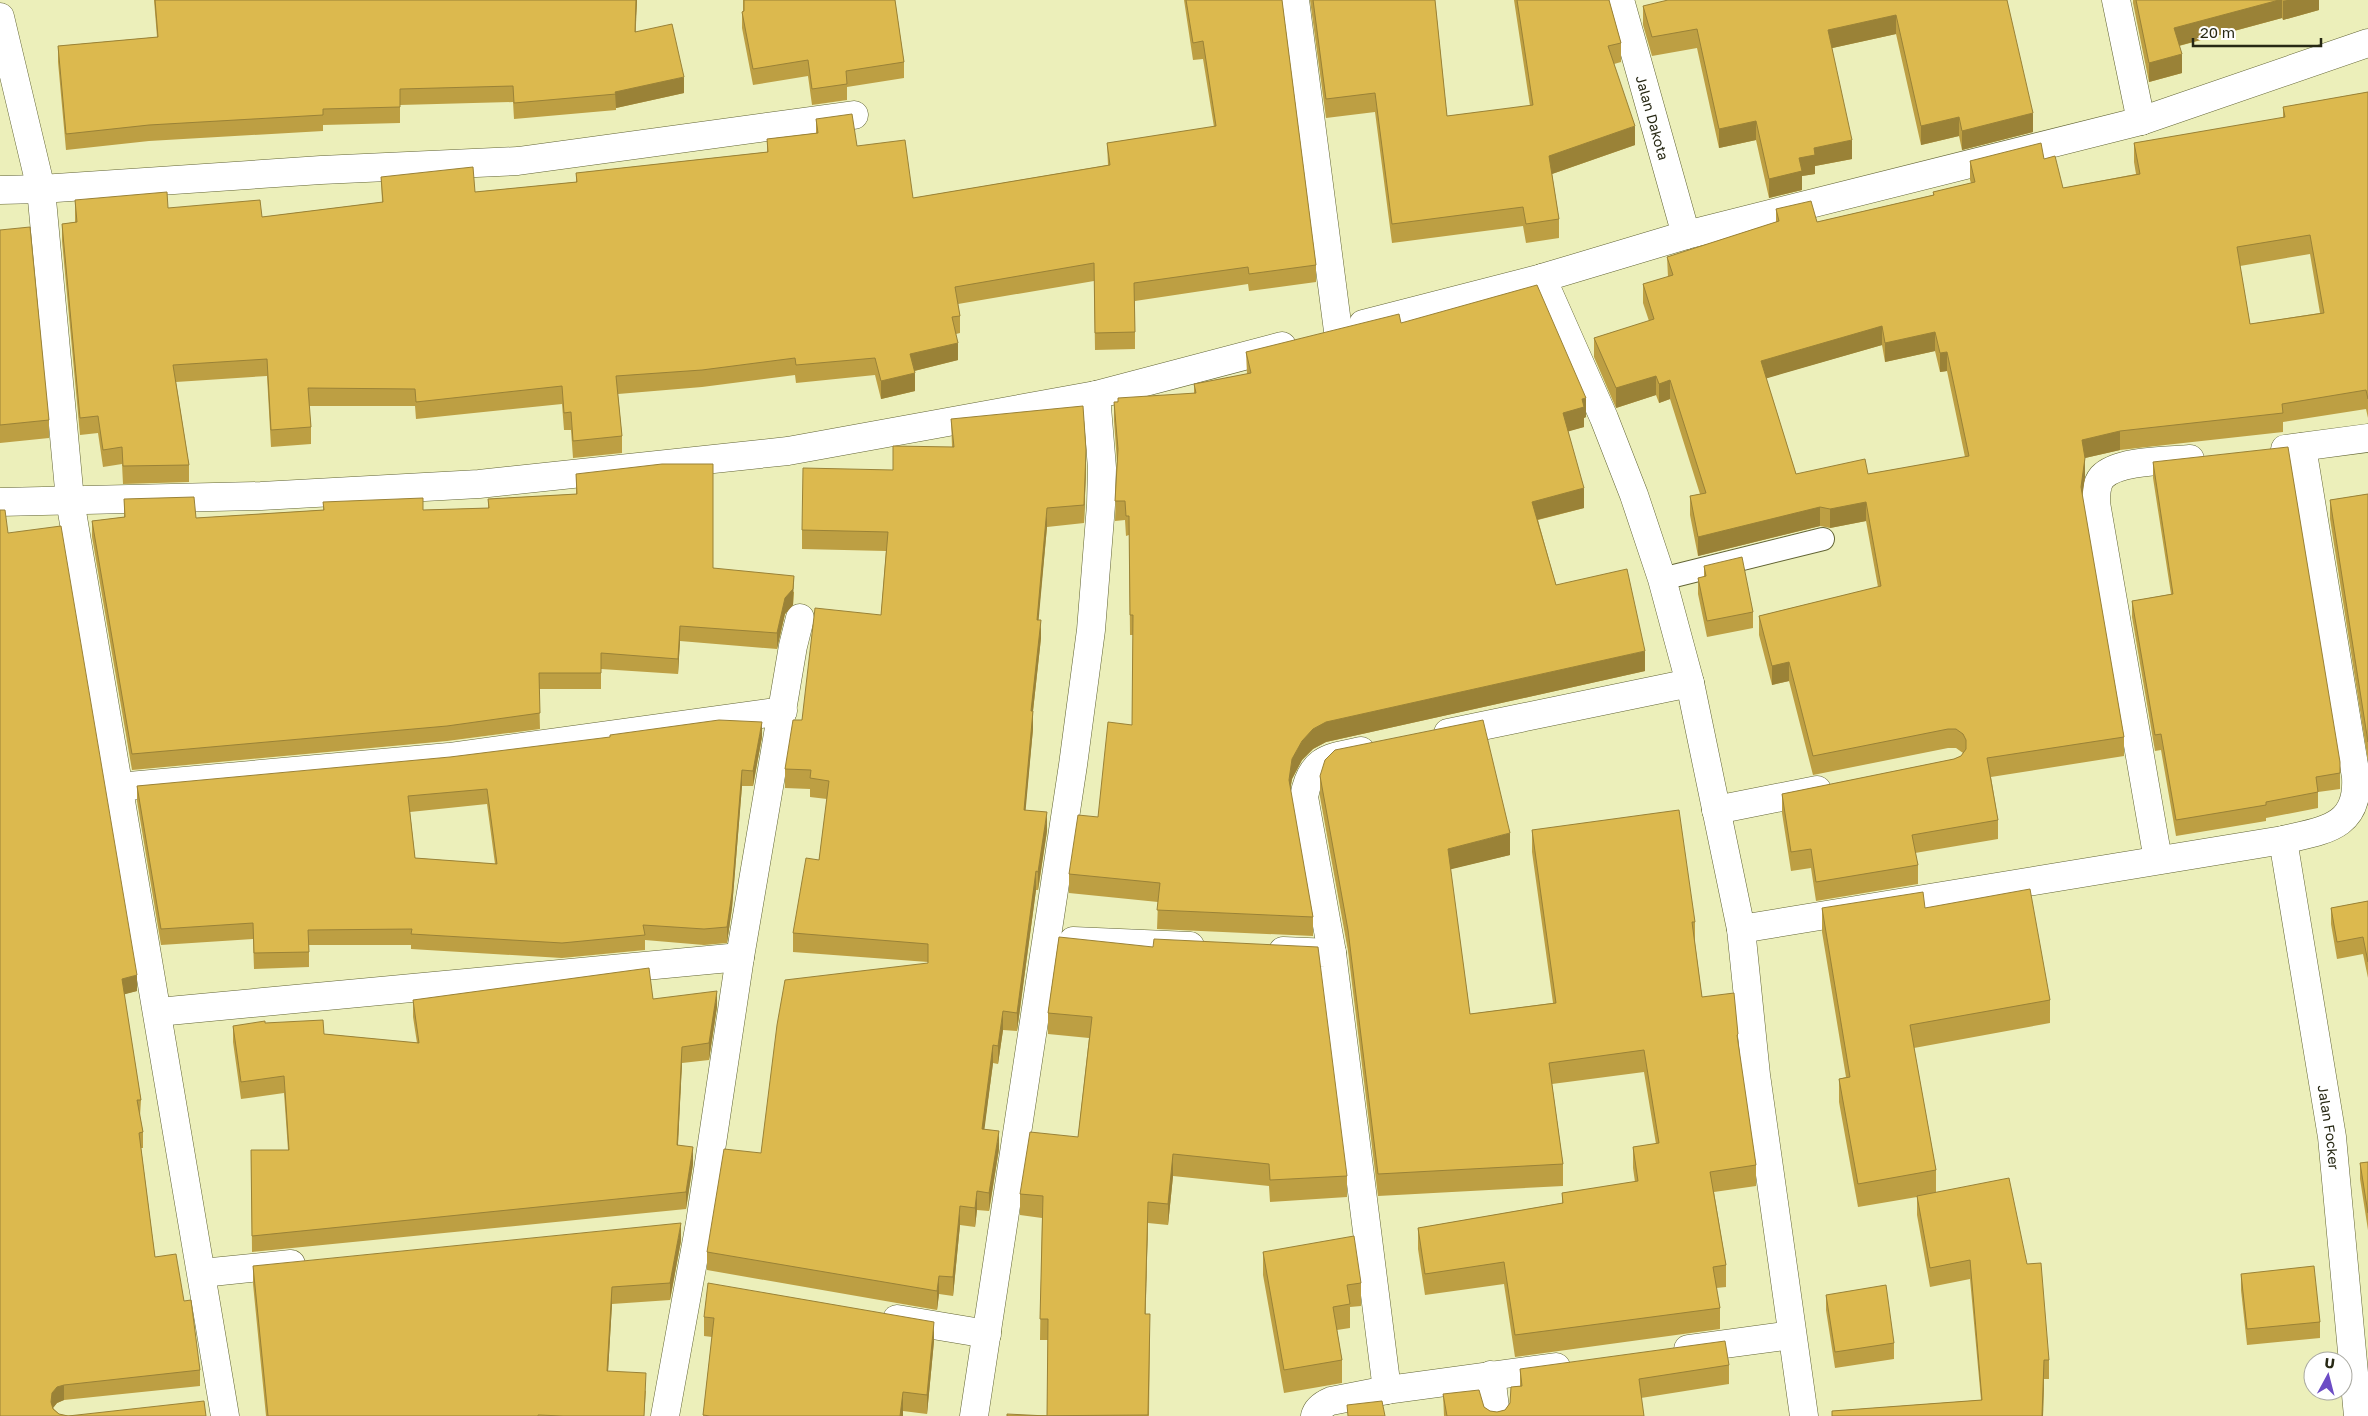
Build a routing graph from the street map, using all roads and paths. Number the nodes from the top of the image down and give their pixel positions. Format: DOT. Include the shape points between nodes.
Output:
graph roads {
  1 [pos="1295,0"];
  2 [pos="2116,0"];
  3 [pos="1621,6"];
  4 [pos="1650,7"];
  5 [pos="0,17"];
  6 [pos="2368,43"];
  7 [pos="854,115"];
  8 [pos="2141,121"];
  9 [pos="41,189"];
  10 [pos="0,190"];
  11 [pos="1686,235"];
  12 [pos="1542,278"];
  13 [pos="1338,331"];
  14 [pos="1096,395"];
  15 [pos="2368,438"];
  16 [pos="2302,447"];
  17 [pos="2264,451"];
  18 [pos="2217,456"];
  19 [pos="70,500"];
  20 [pos="0,502"];
  21 [pos="1823,539"];
  22 [pos="1662,579"];
  23 [pos="800,618"];
  24 [pos="1690,683"];
  25 [pos="783,711"];
  26 [pos="1427,737"];
  27 [pos="1388,745"];
  28 [pos="1843,784"];
  29 [pos="118,787"];
  30 [pos="1716,810"];
  31 [pos="2284,840"];
  32 [pos="2158,860"];
  33 [pos="1740,929"];
  34 [pos="1046,940"];
  35 [pos="1214,947"];
  36 [pos="1254,949"];
  37 [pos="1332,953"];
  38 [pos="740,957"];
  39 [pos="158,1012"];
  40 [pos="700,1223"];
  41 [pos="670,1226"];
  42 [pos="312,1262"];
  43 [pos="202,1273"];
  44 [pos="689,1283"];
  45 [pos="718,1288"];
  46 [pos="871,1314"];
  47 [pos="987,1334"];
  48 [pos="1792,1335"];
  49 [pos="1666,1352"];
  50 [pos="1578,1364"];
  51 [pos="1491,1375"];
  52 [pos="1387,1390"];
  53 [pos="193,1402"];
  54 [pos="224,1408"];
  55 [pos="665,1416"];
  56 [pos="974,1416"];
  57 [pos="1315,1416"];
  58 [pos="1496,1416"];
  59 [pos="1804,1416"];
  60 [pos="2358,1416"];
  1 -- 13 [label="street"];
  2 -- 8 [label="street"];
  3 -- 4 [label="street"];
  3 -- 11 [label="street, Jalan Dakota"];
  5 -- 9 [label="street"];
  6 -- 8 [label="street"];
  7 -- 9 [label="street" via="518,161 321,170"];
  8 -- 11 [label="street"];
  9 -- 10 [label="street"];
  9 -- 19 [label="street"];
  11 -- 12 [label="street"];
  12 -- 13 [label="street"];
  12 -- 22 [label="street" via="1604,418"];
  13 -- 14 [label="street"];
  14 -- 19 [label="street" via="788,451 479,484 260,496"];
  14 -- 34 [label="street" via="1102,468 1099,554 1073,765"];
  15 -- 16 [label="street"];
  16 -- 17 [label="street"];
  16 -- 31 [label="street" via="2357,794 2347,817 2332,828"];
  18 -- 32 [label="street" via="2122,466 2109,471 2096,488"];
  19 -- 20 [label="street"];
  19 -- 29 [label="street"];
  21 -- 22 [label="lane"];
  22 -- 24 [label="street"];
  23 -- 25 [label="street"];
  24 -- 26 [label="street"];
  24 -- 30 [label="street"];
  25 -- 29 [label="street" via="449,757"];
  25 -- 38 [label="street"];
  27 -- 37 [label="street" via="1329,757 1314,768 1307,779 1304,797"];
  28 -- 30 [label="street"];
  29 -- 39 [label="street"];
  30 -- 33 [label="street"];
  31 -- 32 [label="street"];
  31 -- 60 [label="street, Jalan Focker" via="2332,1137"];
  32 -- 33 [label="street"];
  33 -- 48 [label="street" via="1756,1075"];
  34 -- 35 [label="street"];
  34 -- 47 [label="street"];
  36 -- 37 [label="street"];
  37 -- 52 [label="street"];
  38 -- 39 [label="street"];
  38 -- 40 [label="street"];
  39 -- 43 [label="street"];
  40 -- 41 [label="street"];
  40 -- 44 [label="street"];
  42 -- 43 [label="street"];
  43 -- 54 [label="street"];
  44 -- 45 [label="street"];
  44 -- 55 [label="street"];
  46 -- 47 [label="street"];
  47 -- 56 [label="street"];
  48 -- 49 [label="street"];
  48 -- 59 [label="street"];
  50 -- 51 [label="street"];
  51 -- 52 [label="street"];
  51 -- 58 [label="street"];
  52 -- 57 [label="street" via="1331,1401 1316,1411"];
  53 -- 54 [label="street"];
}
